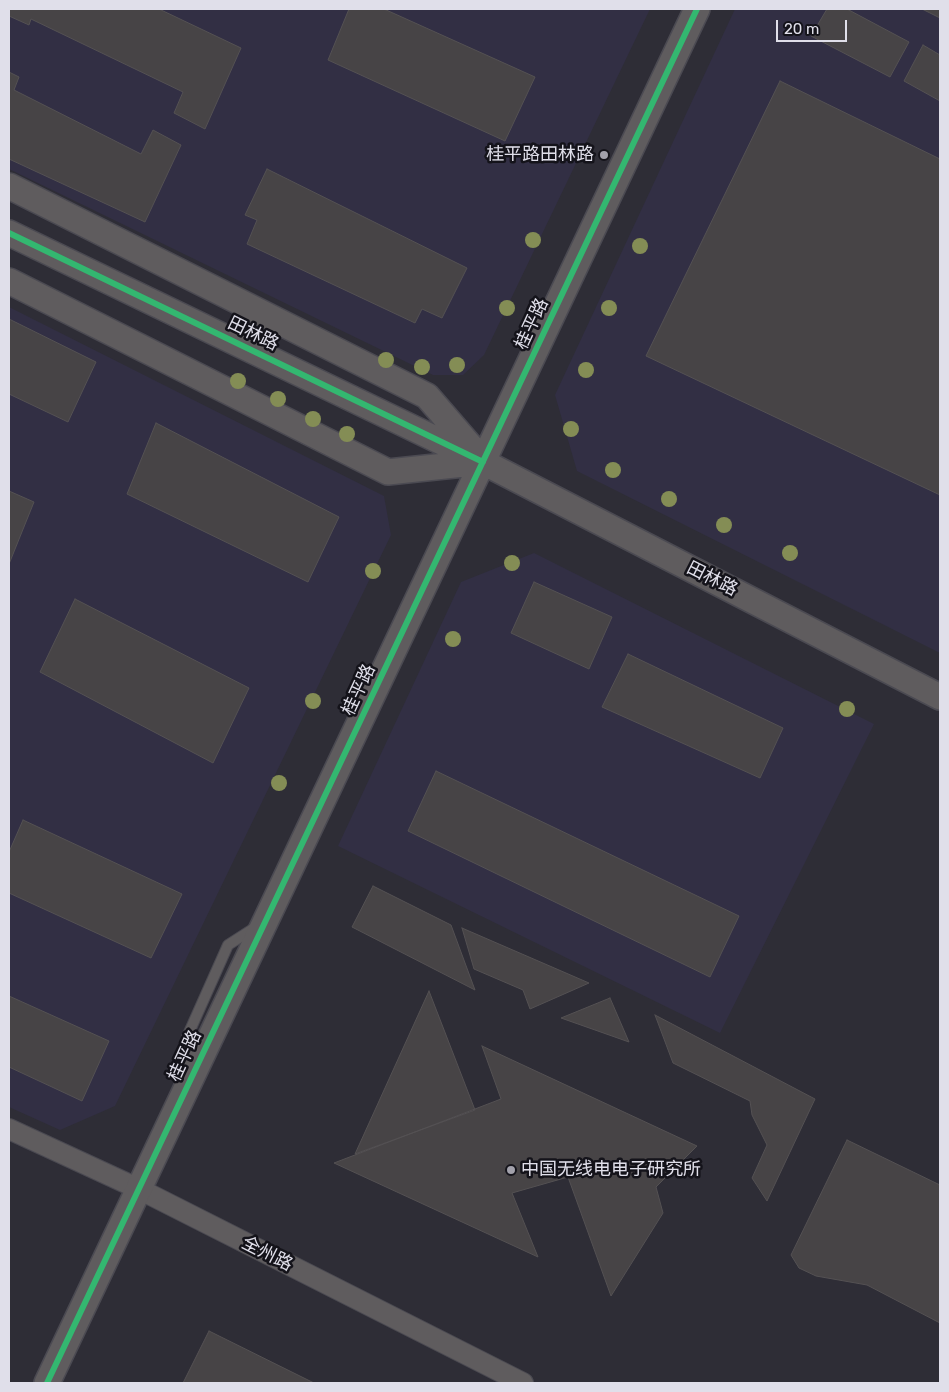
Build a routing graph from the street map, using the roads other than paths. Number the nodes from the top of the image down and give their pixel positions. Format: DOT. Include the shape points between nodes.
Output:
graph roads {
  1 [pos="697,9"];
  2 [pos="9,186"];
  3 [pos="9,233"];
  4 [pos="9,281"];
  5 [pos="484,462"];
  6 [pos="940,697"];
  7 [pos="9,1129"];
  8 [pos="139,1190"];
  9 [pos="47,1383"];
  10 [pos="523,1383"];
  1 -- 5 [label="street, 桂平路"];
  2 -- 5 [label="street, 田林路" via="427,396"];
  3 -- 5 [label="street, 田林路"];
  4 -- 5 [label="street" via="388,472"];
  5 -- 6 [label="street, 田林路"];
  5 -- 8 [label="street, 桂平路"];
  7 -- 8 [label="street, 全州路"];
  8 -- 9 [label="street, 桂平路"];
  8 -- 10 [label="street, 全州路"];
}
